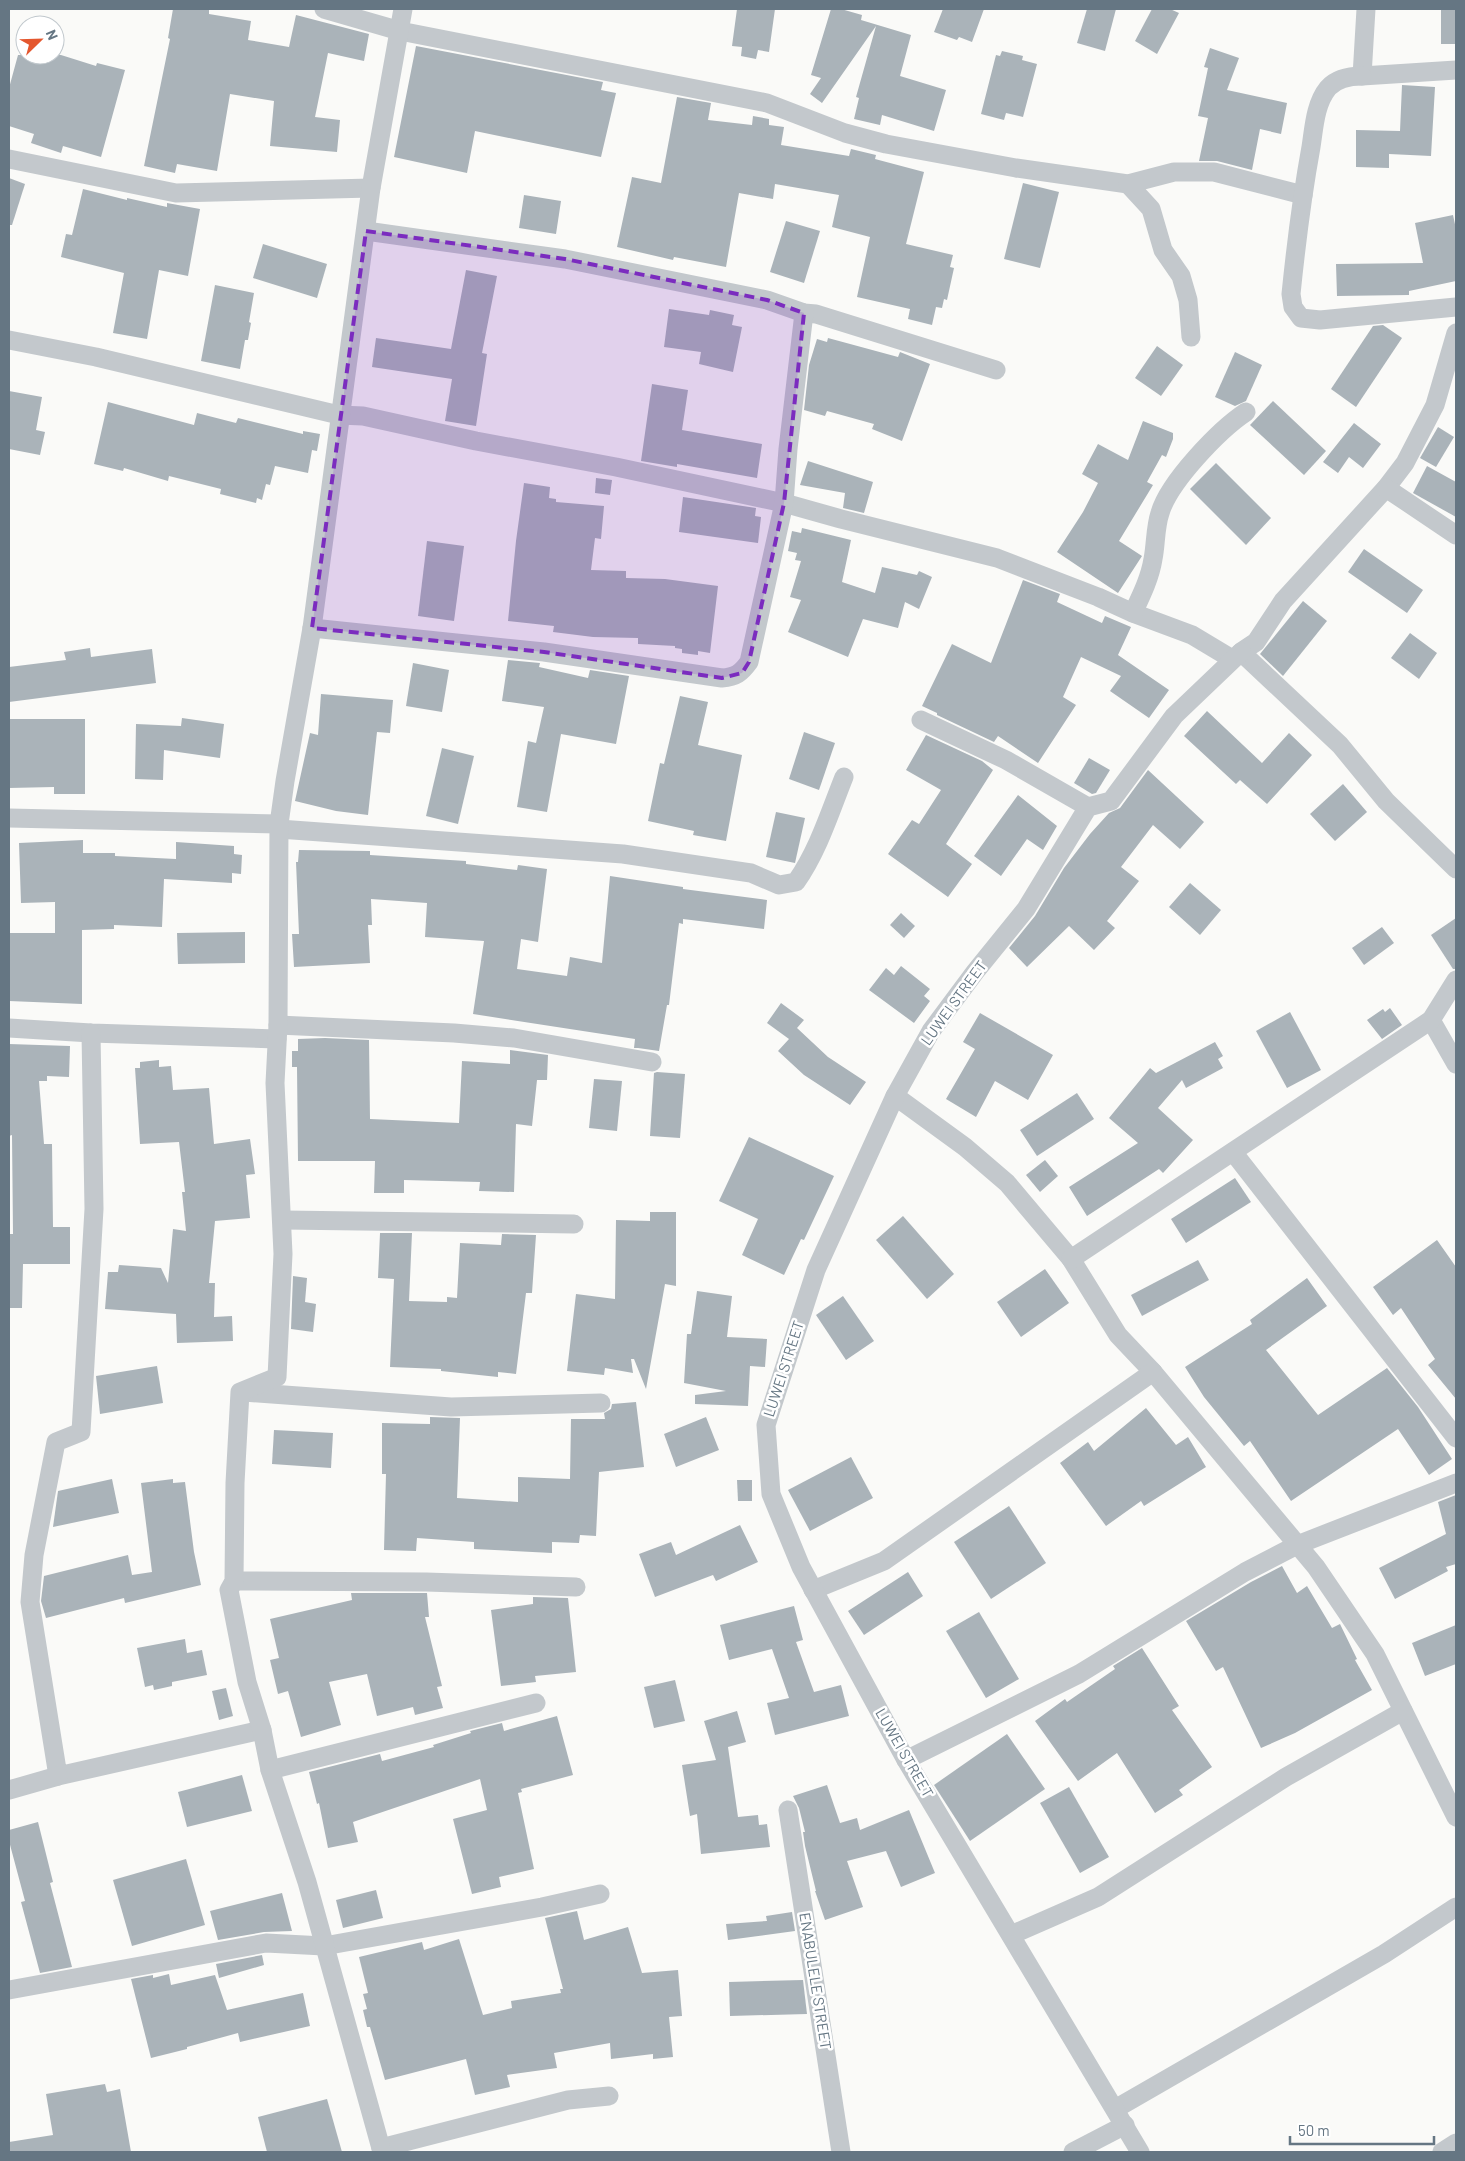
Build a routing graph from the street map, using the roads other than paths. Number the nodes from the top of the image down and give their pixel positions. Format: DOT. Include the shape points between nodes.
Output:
graph roads {
  1 [pos="324,9"];
  2 [pos="403,9"];
  3 [pos="1366,9"];
  4 [pos="400,31"];
  5 [pos="1456,70"];
  6 [pos="1362,76"];
  7 [pos="9,159"];
  8 [pos="1128,184"];
  9 [pos="371,188"];
  10 [pos="1302,195"];
  11 [pos="366,231"];
  12 [pos="1456,307"];
  13 [pos="804,313"];
  14 [pos="1456,333"];
  15 [pos="1190,337"];
  16 [pos="9,340"];
  17 [pos="996,370"];
  18 [pos="1246,412"];
  19 [pos="339,415"];
  20 [pos="1386,488"];
  21 [pos="784,503"];
  22 [pos="1456,535"];
  23 [pos="1133,613"];
  24 [pos="312,628"];
  25 [pos="1236,655"];
  26 [pos="921,720"];
  27 [pos="844,777"];
  28 [pos="1088,807"];
  29 [pos="9,818"];
  30 [pos="279,826"];
  31 [pos="1456,869"];
  32 [pos="1456,980"];
  33 [pos="1431,1020"];
  34 [pos="9,1028"];
  35 [pos="278,1032"];
  36 [pos="91,1033"];
  37 [pos="652,1062"];
  38 [pos="1456,1064"];
  39 [pos="895,1096"];
  40 [pos="1233,1152"];
  41 [pos="283,1220"];
  42 [pos="574,1224"];
  43 [pos="1071,1259"];
  44 [pos="1154,1372"];
  45 [pos="240,1392"];
  46 [pos="601,1403"];
  47 [pos="1456,1438"];
  48 [pos="1456,1483"];
  49 [pos="1297,1545"];
  50 [pos="234,1581"];
  51 [pos="576,1587"];
  52 [pos="813,1590"];
  53 [pos="536,1702"];
  54 [pos="1403,1711"];
  55 [pos="262,1730"];
  56 [pos="906,1760"];
  57 [pos="270,1770"];
  58 [pos="58,1776"];
  59 [pos="9,1790"];
  60 [pos="788,1810"];
  61 [pos="1456,1817"];
  62 [pos="600,1894"];
  63 [pos="1456,1906"];
  64 [pos="1010,1935"];
  65 [pos="324,1946"];
  66 [pos="9,1990"];
  67 [pos="609,2096"];
  68 [pos="1115,2109"];
  69 [pos="1125,2126"];
  70 [pos="1456,2143"];
  71 [pos="381,2150"];
  72 [pos="841,2152"];
  73 [pos="1074,2152"];
  74 [pos="1140,2152"];
  75 [pos="1442,2152"];
  1 -- 4 [label="street"];
  2 -- 4 [label="street"];
  3 -- 6 [label="street"];
  4 -- 8 [label="street" via="767,103 845,133 886,144"];
  4 -- 9 [label="street"];
  5 -- 6 [label="street"];
  6 -- 10 [label="street" via="1347,76 1329,87 1322,99"];
  7 -- 9 [label="street" via="176,193"];
  8 -- 10 [label="street" via="1174,172 1214,172"];
  8 -- 15 [label="street" via="1151,209 1163,250 1181,276 1188,300"];
  9 -- 11 [label="street"];
  10 -- 12 [label="street" via="1290,294 1292,307 1301,318 1320,320"];
  11 -- 13 [label="street" via="565,259 766,300"];
  11 -- 19 [label="street"];
  13 -- 17 [label="street"];
  13 -- 21 [label="street"];
  14 -- 20 [label="street" via="1434,404 1406,463"];
  16 -- 19 [label="street" via="96,357"];
  18 -- 23 [label="street" via="1232,421 1180,477 1160,513 1153,561"];
  19 -- 21 [label="street" via="363,416"];
  19 -- 24 [label="street"];
  20 -- 22 [label="street"];
  20 -- 25 [label="street" via="1283,601 1256,642"];
  21 -- 23 [label="street" via="997,558 1098,596"];
  21 -- 24 [label="street" via="749,662 742,673 732,677 544,652"];
  23 -- 25 [label="street"];
  24 -- 30 [label="street"];
  25 -- 28 [label="street" via="1174,716 1111,801"];
  25 -- 31 [label="street" via="1340,744 1386,801"];
  26 -- 28 [label="street" via="1006,760"];
  27 -- 30 [label="street" via="804,870 796,882 779,884 751,874 623,854"];
  28 -- 39 [label="street, LUWEI STREET" via="1026,909 931,1031"];
  29 -- 30 [label="street"];
  30 -- 35 [label="street"];
  32 -- 33 [label="street"];
  33 -- 38 [label="street"];
  33 -- 40 [label="street"];
  34 -- 36 [label="street"];
  35 -- 36 [label="street"];
  35 -- 37 [label="street" via="454,1033 514,1038"];
  35 -- 41 [label="street" via="275,1083"];
  36 -- 58 [label="street" via="94,1209 81,1432 56,1442 34,1555 30,1602"];
  39 -- 43 [label="street" via="965,1146 1007,1182"];
  39 -- 52 [label="street, LUWEI STREET" via="816,1270 766,1425 771,1494 800,1567"];
  40 -- 43 [label="street"];
  40 -- 47 [label="street"];
  41 -- 42 [label="street"];
  41 -- 45 [label="street" via="277,1377"];
  43 -- 44 [label="street" via="1118,1335"];
  44 -- 49 [label="street"];
  44 -- 52 [label="street" via="884,1561"];
  45 -- 46 [label="street" via="451,1407"];
  45 -- 50 [label="street"];
  48 -- 49 [label="street"];
  49 -- 54 [label="street" via="1316,1567 1375,1654"];
  49 -- 56 [label="street" via="1245,1572 1079,1674"];
  50 -- 51 [label="street"];
  50 -- 55 [label="street" via="229,1590 247,1682"];
  52 -- 56 [label="street, LUWEI STREET"];
  53 -- 57 [label="street"];
  54 -- 61 [label="street"];
  54 -- 64 [label="street" via="1286,1777 1098,1897"];
  55 -- 57 [label="street"];
  55 -- 58 [label="street"];
  56 -- 64 [label="street, LUWEI STREET"];
  57 -- 65 [label="street" via="307,1882"];
  58 -- 59 [label="street"];
  60 -- 72 [label="street, ENABULELE STREET"];
  62 -- 65 [label="street"];
  63 -- 68 [label="street" via="1384,1954"];
  64 -- 68 [label="street, LUWEI STREET"];
  65 -- 66 [label="street" via="266,1943"];
  65 -- 71 [label="street"];
  67 -- 71 [label="street" via="568,2100"];
  68 -- 69 [label="street, LUWEI STREET"];
  69 -- 73 [label="street"];
  69 -- 74 [label="street, LUWEI STREET"];
  70 -- 75 [label="street"];
}
